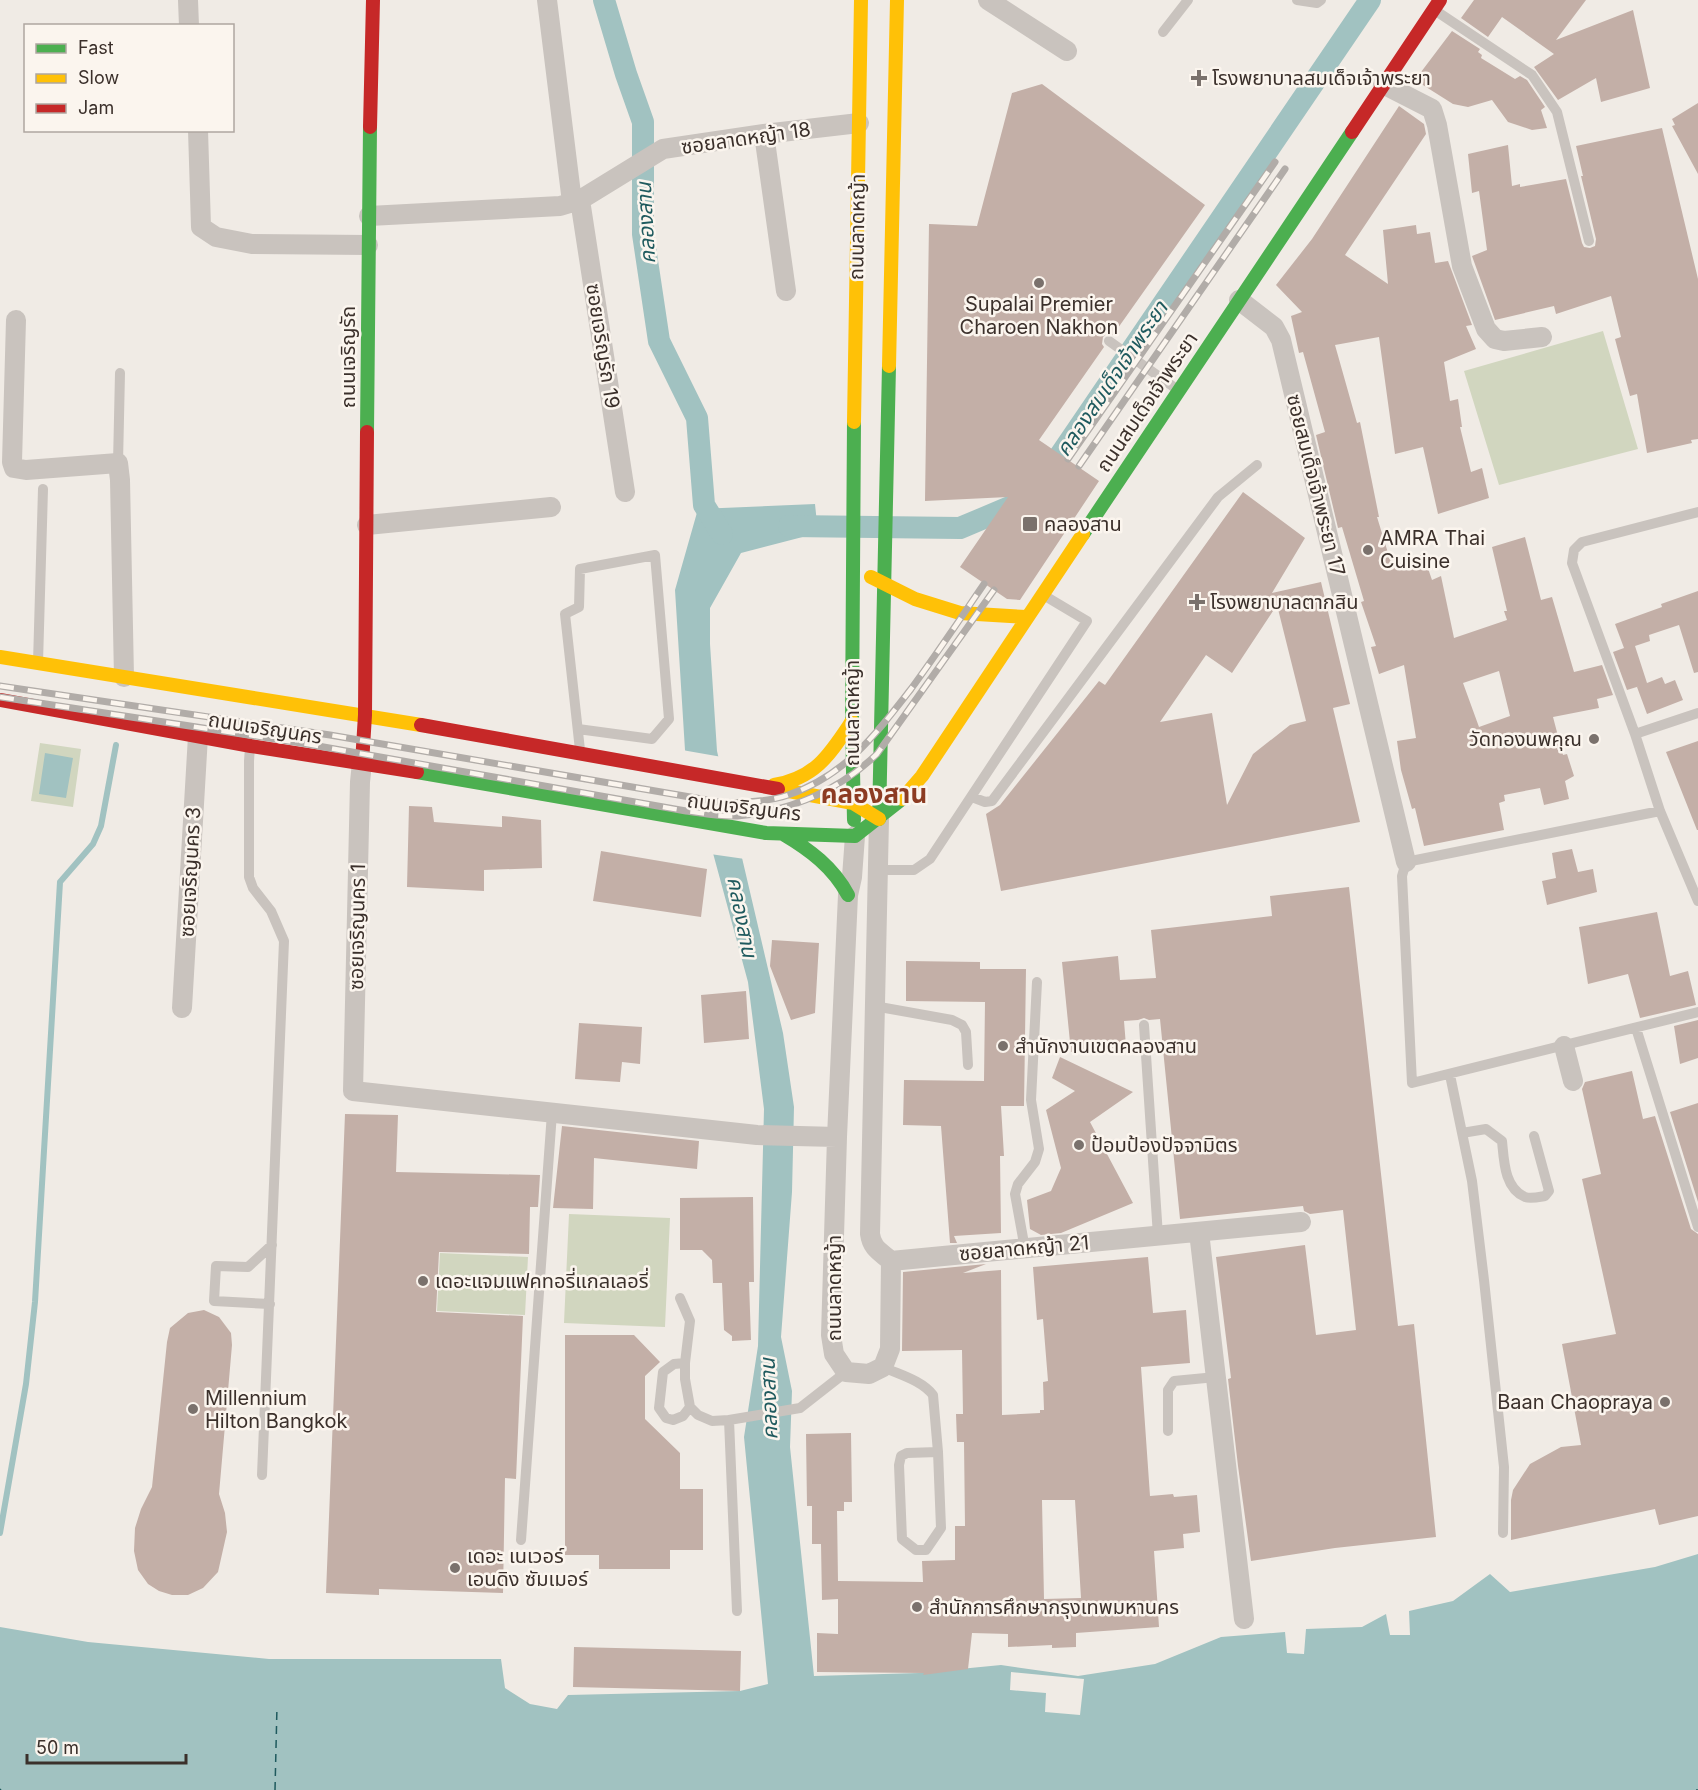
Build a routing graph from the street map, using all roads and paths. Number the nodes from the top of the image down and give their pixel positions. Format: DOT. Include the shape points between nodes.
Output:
graph roads {
  1 [pos="188,0"];
  2 [pos="373,0"];
  3 [pos="547,0"];
  4 [pos="861,0"];
  5 [pos="897,0"];
  6 [pos="988,0"];
  7 [pos="1188,0"];
  8 [pos="1297,0"];
  9 [pos="1321,0"];
  10 [pos="1436,5"];
  11 [pos="189,24"];
  12 [pos="1163,32"];
  13 [pos="1067,51"];
  14 [pos="1383,84"];
  15 [pos="858,123"];
  16 [pos="198,132"];
  17 [pos="764,134"];
  18 [pos="576,201"];
  19 [pos="369,216"];
  20 [pos="1589,241"];
  21 [pos="368,245"];
  22 [pos="786,291"];
  23 [pos="1239,300"];
  24 [pos="16,320"];
  25 [pos="1542,337"];
  26 [pos="1109,341"];
  27 [pos="120,373"];
  28 [pos="1179,390"];
  29 [pos="118,463"];
  30 [pos="1257,465"];
  31 [pos="44,489"];
  32 [pos="625,492"];
  33 [pos="551,507"];
  34 [pos="1698,512"];
  35 [pos="367,525"];
  36 [pos="853,568"];
  37 [pos="885,584"];
  38 [pos="1042,594"];
  39 [pos="1026,617"];
  40 [pos="0,657"];
  41 [pos="38,664"];
  42 [pos="124,677"];
  43 [pos="0,700"];
  44 [pos="1698,713"];
  45 [pos="365,715"];
  46 [pos="852,721"];
  47 [pos="578,729"];
  48 [pos="1635,734"];
  49 [pos="198,736"];
  50 [pos="250,746"];
  51 [pos="581,754"];
  52 [pos="362,763"];
  53 [pos="757,785"];
  54 [pos="972,797"];
  55 [pos="853,803"];
  56 [pos="1660,811"];
  57 [pos="879,819"];
  58 [pos="782,834"];
  59 [pos="855,836"];
  60 [pos="1406,862"];
  61 [pos="878,870"];
  62 [pos="848,895"];
  63 [pos="1698,901"];
  64 [pos="1037,982"];
  65 [pos="874,1006"];
  66 [pos="183,1008"];
  67 [pos="1698,1012"];
  68 [pos="1144,1026"];
  69 [pos="1636,1028"];
  70 [pos="1564,1046"];
  71 [pos="968,1065"];
  72 [pos="1450,1075"];
  73 [pos="1573,1080"];
  74 [pos="552,1113"];
  75 [pos="1462,1133"];
  76 [pos="1534,1136"];
  77 [pos="837,1137"];
  78 [pos="1301,1222"];
  79 [pos="1698,1227"];
  80 [pos="1199,1232"];
  81 [pos="1158,1236"];
  82 [pos="272,1245"];
  83 [pos="1025,1249"];
  84 [pos="891,1261"];
  85 [pos="680,1298"];
  86 [pos="270,1304"];
  87 [pos="685,1364"];
  88 [pos="883,1367"];
  89 [pos="846,1372"];
  90 [pos="1216,1377"];
  91 [pos="690,1407"];
  92 [pos="732,1419"];
  93 [pos="1168,1431"];
  94 [pos="938,1452"];
  95 [pos="262,1475"];
  96 [pos="1503,1533"];
  97 [pos="521,1540"];
  98 [pos="737,1611"];
  99 [pos="1244,1619"];
  1 -- 11 [label="street"];
  2 -- 19 [label="main road, ถนนเจริญรัถ"];
  3 -- 18 [label="street, ซอยเจริญรัถ 19"];
  4 -- 15 [label="main road, ถนนลาดหญ้า"];
  5 -- 37 [label="main road, ถนนลาดหญ้า"];
  6 -- 13 [label="street"];
  7 -- 12 [label="lane"];
  8 -- 9 [label="lane"];
  10 -- 14 [label="main road, ถนนสมเด็จเจ้าพระยา"];
  10 -- 20 [label="lane" via="1532,75 1557,112"];
  14 -- 23 [label="main road, ถนนสมเด็จเจ้าพระยา"];
  14 -- 25 [label="street" via="1432,109 1462,266 1486,329 1495,339 1504,341"];
  15 -- 17 [label="street, ซอยลาดหญ้า 18"];
  15 -- 36 [label="main road, ถนนลาดหญ้า"];
  16 -- 21 [label="street" via="201,227 216,237 252,244"];
  17 -- 18 [label="street, ซอยลาดหญ้า 18" via="663,149"];
  17 -- 22 [label="street"];
  18 -- 19 [label="street" via="560,206"];
  18 -- 32 [label="street, ซอยเจริญรัถ 19"];
  19 -- 21 [label="main road, ถนนเจริญรัถ"];
  21 -- 35 [label="main road, ถนนเจริญรัถ"];
  23 -- 28 [label="main road, ถนนสมเด็จเจ้าพระยา"];
  23 -- 60 [label="street, ซอยสมเด็จเจ้าพระยา 17" via="1274,327 1281,340"];
  24 -- 29 [label="street" via="14,468"];
  26 -- 28 [label="lane"];
  27 -- 29 [label="lane"];
  28 -- 38 [label="main road, ถนนสมเด็จเจ้าพระยา"];
  29 -- 42 [label="street"];
  30 -- 54 [label="lane" via="1218,497 992,801"];
  31 -- 41 [label="lane"];
  33 -- 35 [label="street"];
  34 -- 48 [label="lane" via="1582,543 1574,550 1572,563"];
  35 -- 45 [label="main road, ถนนเจริญรัถ"];
  36 -- 37 [label="main road"];
  36 -- 46 [label="main road, ถนนลาดหญ้า"];
  37 -- 39 [label="main road" via="915,599 960,613"];
  37 -- 57 [label="main road, ถนนลาดหญ้า"];
  38 -- 39 [label="main road, ถนนสมเด็จเจ้าพระยา"];
  38 -- 54 [label="lane" via="1087,621"];
  39 -- 57 [label="main road, ถนนสมเด็จเจ้าพระยา" via="922,776"];
  40 -- 41 [label="main road, ถนนเจริญนคร"];
  41 -- 42 [label="main road, ถนนเจริญนคร"];
  42 -- 45 [label="main road, ถนนเจริญนคร"];
  43 -- 49 [label="main road, ถนนเจริญนคร"];
  44 -- 48 [label="lane"];
  45 -- 51 [label="main road, ถนนเจริญนคร"];
  45 -- 52 [label="main road, ถนนเจริญรัถ"];
  46 -- 53 [label="main road" via="828,756 805,777 786,784"];
  46 -- 55 [label="main road, ถนนลาดหญ้า"];
  47 -- 47 [label="lane" via="566,614 579,607 580,569 655,555 669,719 652,739"];
  47 -- 51 [label="lane"];
  48 -- 56 [label="lane"];
  49 -- 50 [label="main road, ถนนเจริญนคร"];
  49 -- 66 [label="street, ซอยเจริญนคร 3"];
  50 -- 52 [label="main road, ถนนเจริญนคร"];
  50 -- 82 [label="lane" via="249,877 278,922 284,941"];
  51 -- 53 [label="main road, ถนนเจริญนคร"];
  52 -- 58 [label="main road, ถนนเจริญนคร"];
  52 -- 74 [label="street, ซอยเจริญนคร 1" via="353,1091"];
  53 -- 55 [label="main road, ถนนเจริญนคร"];
  54 -- 61 [label="lane" via="930,859 914,870"];
  55 -- 57 [label="main road, ถนนเจริญนคร"];
  55 -- 59 [label="main road, ถนนลาดหญ้า"];
  56 -- 60 [label="lane"];
  56 -- 63 [label="lane"];
  57 -- 59 [label="main road"];
  57 -- 61 [label="street, ถนนลาดหญ้า"];
  58 -- 59 [label="main road, ถนนเจริญนคร"];
  58 -- 62 [label="main road" via="828,866"];
  59 -- 62 [label="street, ถนนลาดหญ้า"];
  60 -- 72 [label="lane" via="1402,876 1412,1083"];
  61 -- 65 [label="street, ถนนลาดหญ้า"];
  62 -- 77 [label="street, ถนนลาดหญ้า"];
  64 -- 83 [label="lane" via="1031,1100 1039,1149 1015,1194"];
  65 -- 71 [label="lane" via="962,1025"];
  65 -- 84 [label="street, ถนนลาดหญ้า" via="870,1234 877,1251"];
  67 -- 69 [label="lane"];
  68 -- 81 [label="lane"];
  69 -- 70 [label="lane"];
  69 -- 79 [label="lane"];
  70 -- 72 [label="lane"];
  70 -- 73 [label="street"];
  72 -- 75 [label="lane"];
  74 -- 77 [label="street" via="757,1135"];
  74 -- 97 [label="lane"];
  75 -- 76 [label="lane" via="1486,1129 1502,1141 1509,1181 1527,1198 1545,1196 1549,1191"];
  75 -- 96 [label="lane" via="1472,1181 1504,1467"];
  77 -- 89 [label="street, ถนนลาดหญ้า" via="831,1335 834,1354"];
  78 -- 80 [label="street, ซอยลาดหญ้า 21"];
  80 -- 81 [label="street, ซอยลาดหญ้า 21"];
  80 -- 90 [label="street"];
  81 -- 83 [label="street, ซอยลาดหญ้า 21"];
  82 -- 86 [label="lane"];
  82 -- 86 [label="lane" via="248,1267 216,1266 214,1301"];
  83 -- 84 [label="street, ซอยลาดหญ้า 21"];
  84 -- 88 [label="street" via="890,1349"];
  85 -- 87 [label="lane" via="690,1321"];
  86 -- 95 [label="lane"];
  87 -- 91 [label="lane"];
  87 -- 91 [label="lane" via="674,1364 663,1372 659,1408 666,1418 673,1420"];
  88 -- 89 [label="street" via="869,1374"];
  88 -- 94 [label="lane" via="928,1388 933,1395"];
  89 -- 92 [label="lane" via="800,1408"];
  90 -- 93 [label="lane" via="1174,1381 1168,1390"];
  90 -- 99 [label="street"];
  91 -- 92 [label="lane" via="712,1421"];
  92 -- 98 [label="lane"];
  94 -- 94 [label="lane" via="941,1528 926,1550 916,1550 902,1539 899,1465 907,1453"];
}
